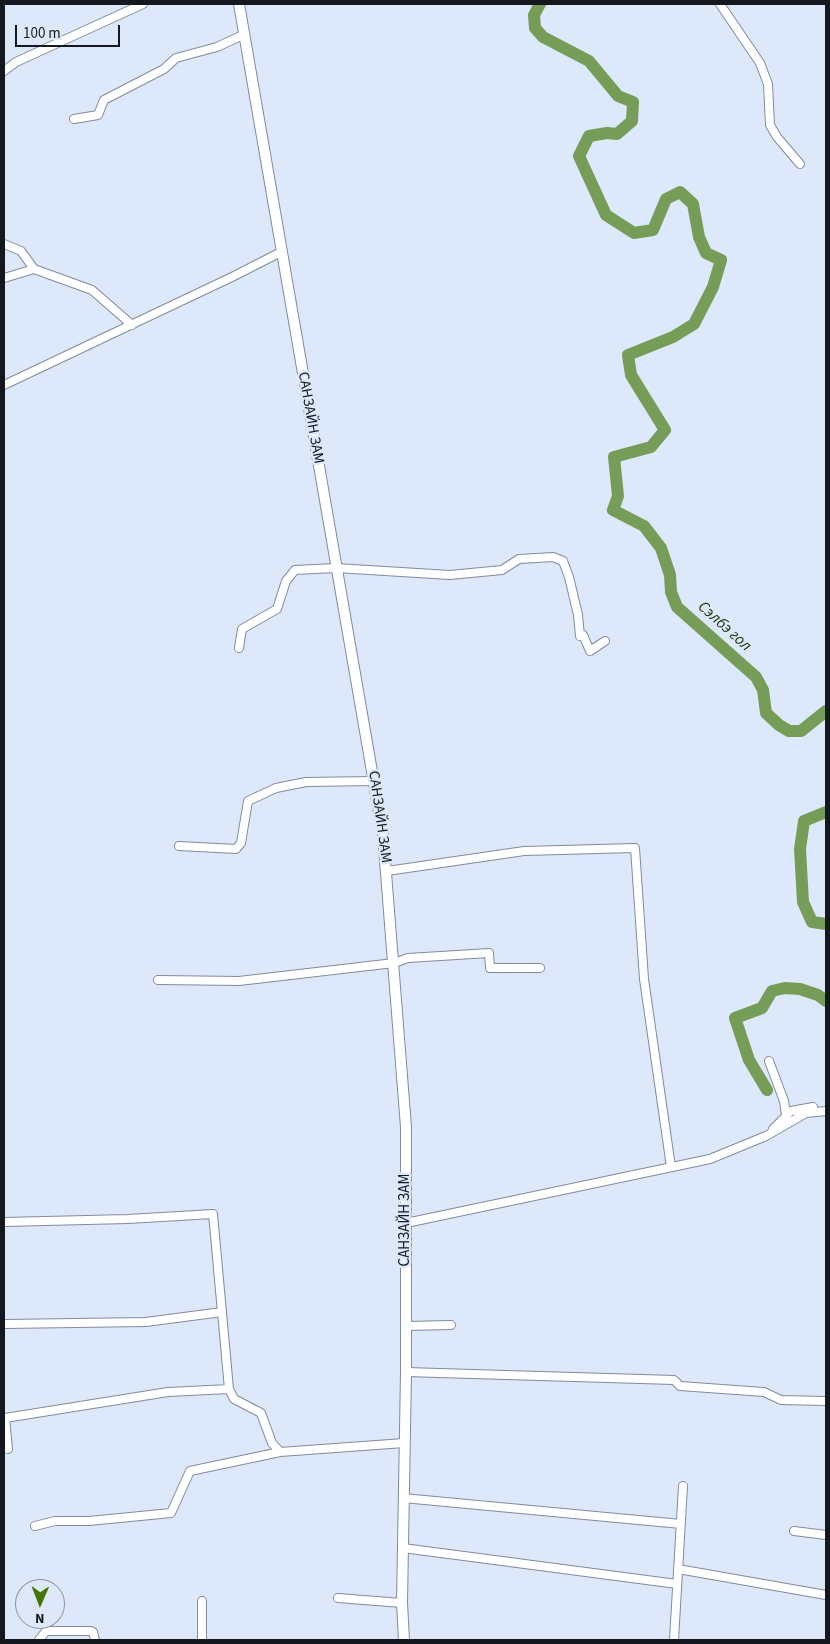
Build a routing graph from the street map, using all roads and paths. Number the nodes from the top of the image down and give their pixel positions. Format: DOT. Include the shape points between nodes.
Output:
graph roads {
  1 [pos="143,4"];
  2 [pos="239,4"];
  3 [pos="720,4"];
  4 [pos="245,34"];
  5 [pos="4,71"];
  6 [pos="74,119"];
  7 [pos="800,164"];
  8 [pos="4,244"];
  9 [pos="281,252"];
  10 [pos="34,269"];
  11 [pos="4,278"];
  12 [pos="132,325"];
  13 [pos="4,385"];
  14 [pos="336,568"];
  15 [pos="605,641"];
  16 [pos="239,648"];
  17 [pos="374,781"];
  18 [pos="180,846"];
  19 [pos="386,871"];
  20 [pos="394,962"];
  21 [pos="540,968"];
  22 [pos="158,980"];
  23 [pos="769,1061"];
  24 [pos="826,1111"];
  25 [pos="786,1115"];
  26 [pos="766,1136"];
  27 [pos="671,1167"];
  28 [pos="4,1222"];
  29 [pos="406,1223"];
  30 [pos="222,1312"];
  31 [pos="4,1324"];
  32 [pos="451,1325"];
  33 [pos="406,1326"];
  34 [pos="406,1372"];
  35 [pos="229,1388"];
  36 [pos="826,1401"];
  37 [pos="404,1443"];
  38 [pos="8,1449"];
  39 [pos="280,1452"];
  40 [pos="683,1486"];
  41 [pos="403,1498"];
  42 [pos="681,1524"];
  43 [pos="34,1526"];
  44 [pos="794,1531"];
  45 [pos="826,1535"];
  46 [pos="403,1548"];
  47 [pos="678,1570"];
  48 [pos="677,1584"];
  49 [pos="826,1595"];
  50 [pos="338,1598"];
  51 [pos="202,1601"];
  52 [pos="402,1603"];
  53 [pos="39,1640"];
  54 [pos="95,1640"];
  55 [pos="202,1640"];
  56 [pos="404,1640"];
  57 [pos="674,1640"];
  1 -- 5 [label="street" via="16,62"];
  2 -- 4 [label="main road, САНЗАЙН ЗАМ"];
  3 -- 7 [label="street" via="760,62 768,84 770,125"];
  4 -- 6 [label="street" via="217,47 176,58 164,69 104,100 98,114"];
  4 -- 9 [label="main road, САНЗАЙН ЗАМ"];
  8 -- 10 [label="street" via="21,251"];
  9 -- 12 [label="street"];
  9 -- 14 [label="main road, САНЗАЙН ЗАМ"];
  10 -- 11 [label="street"];
  10 -- 12 [label="street" via="92,290"];
  12 -- 13 [label="street"];
  14 -- 15 [label="street" via="450,575 502,570 519,558 558,557 569,577 580,636 583,635 590,651"];
  14 -- 16 [label="street" via="295,570 286,581 277,609 242,629"];
  14 -- 17 [label="main road, САНЗАЙН ЗАМ"];
  17 -- 18 [label="street" via="306,782 276,788 248,801 241,843 236,849"];
  17 -- 19 [label="main road, САНЗАЙН ЗАМ"];
  19 -- 20 [label="main road, САНЗАЙН ЗАМ"];
  19 -- 27 [label="street" via="524,850 635,848 644,979"];
  20 -- 21 [label="street" via="408,958 489,953 490,968"];
  20 -- 22 [label="street" via="239,981"];
  20 -- 29 [label="main road, САНЗАЙН ЗАМ" via="406,1127"];
  23 -- 25 [label="street"];
  24 -- 25 [label="street" via="812,1107"];
  24 -- 26 [label="street" via="806,1113"];
  25 -- 26 [label="street"];
  26 -- 27 [label="street" via="710,1159"];
  27 -- 29 [label="street"];
  28 -- 30 [label="street" via="213,1214"];
  29 -- 33 [label="main road, САНЗАЙН ЗАМ"];
  30 -- 31 [label="street" via="146,1322"];
  30 -- 35 [label="street"];
  32 -- 33 [label="street"];
  33 -- 34 [label="main road, САНЗАЙН ЗАМ"];
  34 -- 36 [label="street" via="674,1380 680,1386 764,1392 781,1400"];
  34 -- 37 [label="main road, САНЗАЙН ЗАМ"];
  35 -- 38 [label="street" via="168,1392 5,1418"];
  35 -- 39 [label="street" via="234,1399 261,1413 272,1443"];
  37 -- 39 [label="street"];
  37 -- 41 [label="main road, САНЗАЙН ЗАМ"];
  39 -- 43 [label="street" via="190,1471 171,1513 55,1521"];
  40 -- 42 [label="street"];
  41 -- 42 [label="street"];
  41 -- 46 [label="main road, САНЗАЙН ЗАМ"];
  42 -- 47 [label="street"];
  44 -- 45 [label="street"];
  46 -- 48 [label="street"];
  46 -- 52 [label="main road, САНЗАЙН ЗАМ"];
  47 -- 48 [label="street"];
  47 -- 49 [label="street"];
  48 -- 57 [label="street"];
  50 -- 52 [label="street"];
  51 -- 55 [label="street"];
  52 -- 56 [label="main road, САНЗАЙН ЗАМ"];
  53 -- 54 [label="street" via="46,1631 91,1630"];
}
